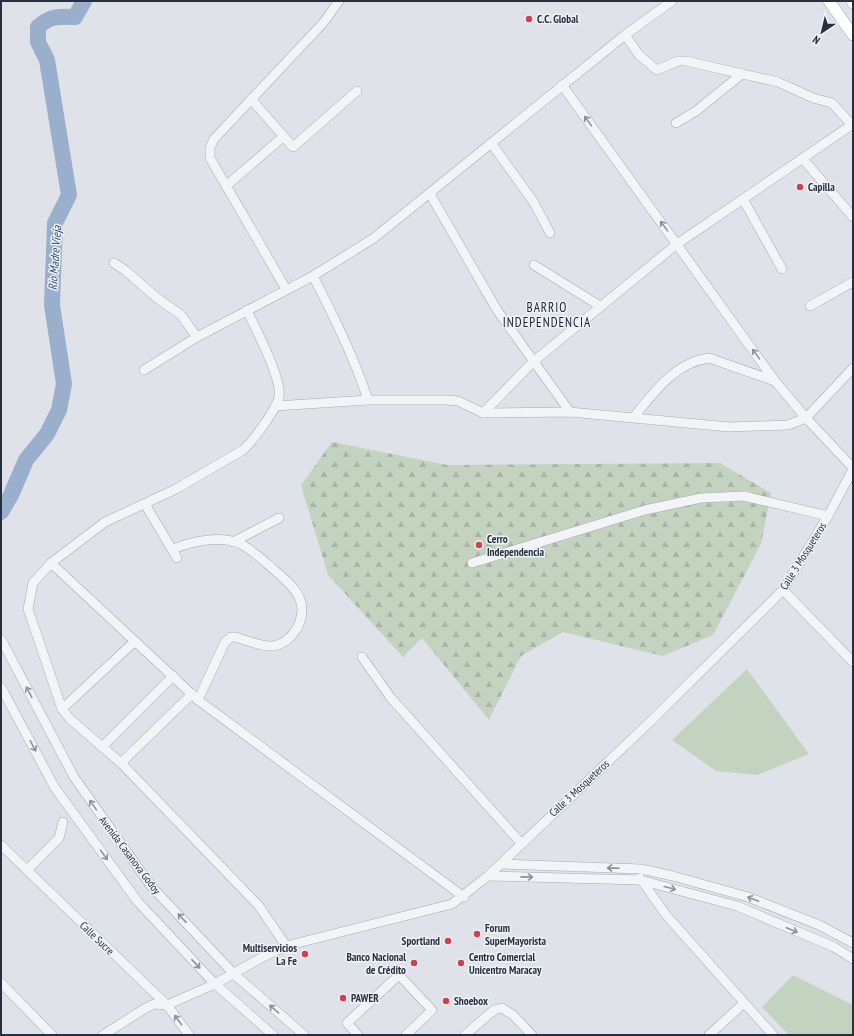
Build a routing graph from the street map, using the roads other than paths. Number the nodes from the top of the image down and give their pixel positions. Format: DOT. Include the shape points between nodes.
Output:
graph roads {
  1 [pos="339,1"];
  2 [pos="672,1"];
  3 [pos="829,1"];
  4 [pos="625,35"];
  5 [pos="853,35"];
  6 [pos="742,74"];
  7 [pos="562,85"];
  8 [pos="357,91"];
  9 [pos="251,100"];
  10 [pos="676,122"];
  11 [pos="852,124"];
  12 [pos="283,137"];
  13 [pos="492,143"];
  14 [pos="803,159"];
  15 [pos="226,186"];
  16 [pos="430,194"];
  17 [pos="743,199"];
  18 [pos="853,217"];
  19 [pos="550,233"];
  20 [pos="677,244"];
  21 [pos="114,263"];
  22 [pos="534,265"];
  23 [pos="782,269"];
  24 [pos="314,276"];
  25 [pos="853,282"];
  26 [pos="286,289"];
  27 [pos="600,306"];
  28 [pos="810,306"];
  29 [pos="247,310"];
  30 [pos="197,337"];
  31 [pos="533,362"];
  32 [pos="853,368"];
  33 [pos="144,370"];
  34 [pos="775,380"];
  35 [pos="368,400"];
  36 [pos="275,406"];
  37 [pos="570,412"];
  38 [pos="483,413"];
  39 [pos="634,417"];
  40 [pos="806,418"];
  41 [pos="853,468"];
  42 [pos="145,504"];
  43 [pos="828,516"];
  44 [pos="279,518"];
  45 [pos="232,542"];
  46 [pos="51,563"];
  47 [pos="472,563"];
  48 [pos="783,590"];
  49 [pos="1,639"];
  50 [pos="135,641"];
  51 [pos="362,657"];
  52 [pos="853,662"];
  53 [pos="173,676"];
  54 [pos="1,687"];
  55 [pos="195,697"];
  56 [pos="62,708"];
  57 [pos="102,747"];
  58 [pos="121,764"];
  59 [pos="63,822"];
  60 [pos="521,843"];
  61 [pos="2,848"];
  62 [pos="501,864"];
  63 [pos="641,869"];
  64 [pos="27,870"];
  65 [pos="488,876"];
  66 [pos="640,880"];
  67 [pos="464,896"];
  68 [pos="853,943"];
  69 [pos="286,946"];
  70 [pos="853,959"];
  71 [pos="234,975"];
  72 [pos="1,983"];
  73 [pos="215,984"];
  74 [pos="744,1004"];
  75 [pos="167,1005"];
  76 [pos="52,1035"];
  77 [pos="103,1035"];
  78 [pos="189,1035"];
  79 [pos="273,1035"];
  80 [pos="304,1035"];
  81 [pos="358,1035"];
  82 [pos="406,1035"];
  83 [pos="465,1035"];
  84 [pos="532,1035"];
  85 [pos="709,1035"];
  86 [pos="773,1035"];
  1 -- 9 [label="street" via="324,22"];
  2 -- 4 [label="street"];
  3 -- 5 [label="main road"];
  4 -- 6 [label="street" via="639,55 657,70 678,61 686,61"];
  4 -- 7 [label="street"];
  6 -- 10 [label="street" via="696,111"];
  6 -- 11 [label="street" via="778,82 813,98 832,103"];
  7 -- 13 [label="street"];
  20 -- 7 [label="street, one-way"];
  8 -- 12 [label="street" via="295,146 290,146"];
  9 -- 12 [label="street"];
  9 -- 15 [label="street" via="214,139 210,148 210,158"];
  11 -- 14 [label="street"];
  12 -- 15 [label="street"];
  13 -- 16 [label="street"];
  13 -- 19 [label="street" via="533,201"];
  14 -- 17 [label="street"];
  14 -- 18 [label="street"];
  15 -- 26 [label="street"];
  16 -- 24 [label="street" via="374,238"];
  16 -- 31 [label="street" via="497,310"];
  17 -- 20 [label="street"];
  17 -- 23 [label="street"];
  20 -- 27 [label="street"];
  34 -- 20 [label="street, one-way"];
  21 -- 30 [label="street" via="181,315"];
  22 -- 27 [label="street"];
  24 -- 26 [label="street"];
  24 -- 35 [label="street" via="360,374"];
  25 -- 28 [label="street"];
  26 -- 29 [label="street"];
  27 -- 31 [label="street"];
  29 -- 30 [label="street"];
  29 -- 36 [label="street" via="279,386"];
  30 -- 33 [label="street"];
  31 -- 37 [label="street"];
  31 -- 38 [label="street"];
  32 -- 40 [label="street"];
  34 -- 39 [label="street" via="709,358 697,359 655,391"];
  34 -- 40 [label="street"];
  35 -- 36 [label="street"];
  35 -- 38 [label="street" via="446,400 458,402"];
  36 -- 42 [label="street" via="243,450"];
  37 -- 38 [label="street"];
  37 -- 39 [label="street"];
  39 -- 40 [label="street" via="729,427 788,425"];
  40 -- 41 [label="street"];
  41 -- 43 [label="street, Calle 3 Mosqueteros"];
  42 -- 45 [label="street" via="175,554 190,542"];
  42 -- 46 [label="street" via="105,522"];
  43 -- 47 [label="street" via="744,496 700,498 637,512"];
  43 -- 48 [label="street, Calle 3 Mosqueteros"];
  44 -- 45 [label="street"];
  45 -- 55 [label="street" via="241,544 255,554 288,583 299,597 302,610 300,623 293,635 278,646 231,637 225,642"];
  46 -- 50 [label="street"];
  46 -- 56 [label="street" via="33,583 28,609"];
  48 -- 52 [label="street"];
  48 -- 60 [label="street, Calle 3 Mosqueteros" via="654,718"];
  71 -- 49 [label="street, Avenida Casanova Godoy, one-way" via="151,886 74,777"];
  50 -- 53 [label="street"];
  50 -- 56 [label="street"];
  51 -- 60 [label="street" via="391,698"];
  53 -- 55 [label="street"];
  53 -- 57 [label="street"];
  54 -- 73 [label="street, Avenida Casanova Godoy, one-way" via="55,788 138,902"];
  55 -- 58 [label="street"];
  55 -- 67 [label="street"];
  56 -- 57 [label="street" via="70,719"];
  57 -- 58 [label="street"];
  58 -- 69 [label="street" via="259,906"];
  59 -- 64 [label="street" via="59,838"];
  60 -- 62 [label="street, Calle 3 Mosqueteros"];
  61 -- 64 [label="street, Calle Sucre"];
  63 -- 62 [label="street, one-way"];
  62 -- 65 [label="street, Calle 3 Mosqueteros"];
  63 -- 66 [label="street"];
  68 -- 63 [label="street, one-way" via="819,925 748,897"];
  64 -- 75 [label="street, Calle Sucre"];
  65 -- 66 [label="street, one-way"];
  65 -- 67 [label="street, Calle 3 Mosqueteros"];
  66 -- 70 [label="street, one-way" via="737,906 834,947"];
  66 -- 74 [label="street" via="666,915"];
  67 -- 69 [label="street, Calle 3 Mosqueteros" via="452,904"];
  69 -- 71 [label="street, Calle 3 Mosqueteros"];
  71 -- 73 [label="street, Calle 3 Mosqueteros"];
  80 -- 71 [label="street, Avenida Casanova Godoy, one-way"];
  72 -- 76 [label="street"];
  73 -- 75 [label="street, Calle 3 Mosqueteros"];
  73 -- 79 [label="street, Avenida Casanova Godoy"];
  74 -- 85 [label="street"];
  74 -- 86 [label="street"];
  75 -- 77 [label="street, Calle 3 Mosqueteros" via="154,1004"];
  78 -- 75 [label="street, Calle Sucre, one-way"];
  81 -- 82 [label="street" via="347,1023 399,976 432,1010"];
  83 -- 84 [label="street" via="494,1010 502,1008 513,1015"];
}
